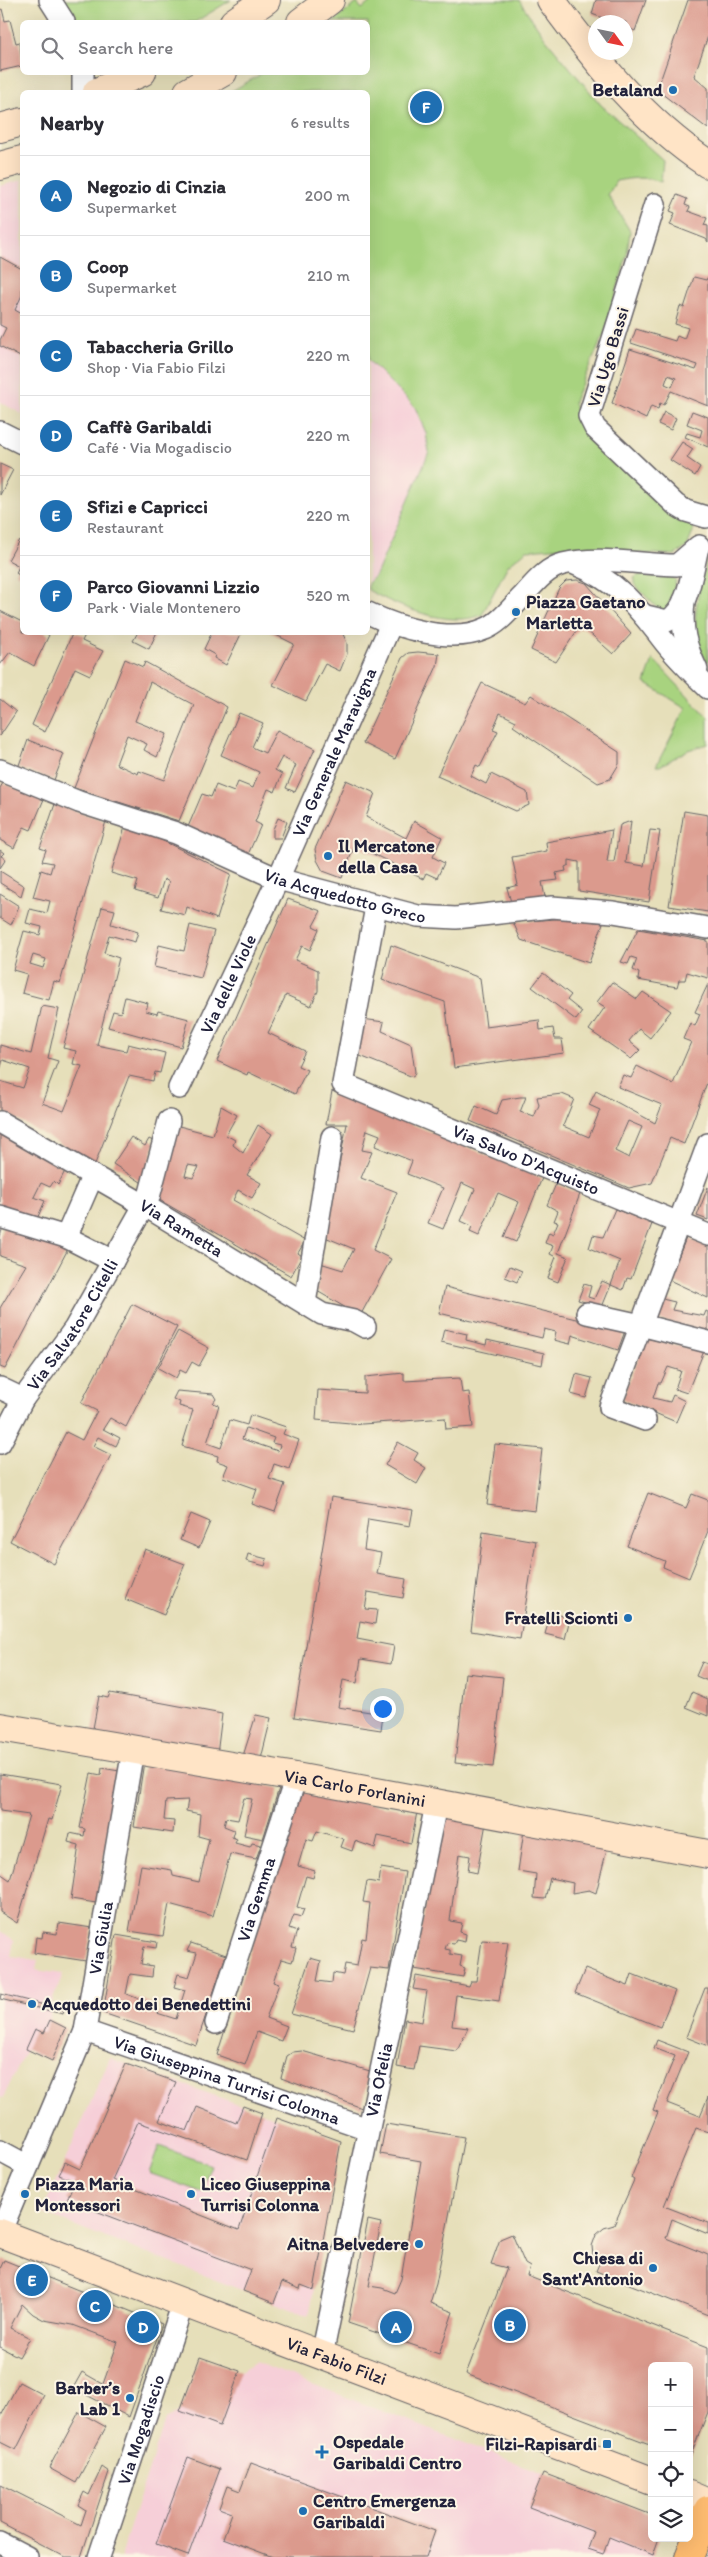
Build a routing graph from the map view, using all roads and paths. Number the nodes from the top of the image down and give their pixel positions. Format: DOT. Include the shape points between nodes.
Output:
graph roads {
  1 [pos="50,0"];
  2 [pos="266,0"];
  3 [pos="330,0"];
  4 [pos="551,0"];
  5 [pos="63,20"];
  6 [pos="237,20"];
  7 [pos="304,20"];
  8 [pos="83,75"];
  9 [pos="135,75"];
  10 [pos="218,75"];
  11 [pos="83,90"];
  12 [pos="102,90"];
  13 [pos="192,90"];
  14 [pos="20,123"];
  15 [pos="0,128"];
  16 [pos="20,161"];
  17 [pos="708,164"];
  18 [pos="0,166"];
  19 [pos="655,204"];
  20 [pos="0,432"];
  21 [pos="20,442"];
  22 [pos="707,514"];
  23 [pos="699,546"];
  24 [pos="574,563"];
  25 [pos="685,596"];
  26 [pos="370,614"];
  27 [pos="646,616"];
  28 [pos="390,624"];
  29 [pos="706,686"];
  30 [pos="1,773"];
  31 [pos="278,879"];
  32 [pos="376,907"];
  33 [pos="708,928"];
  34 [pos="179,1088"];
  35 [pos="169,1121"];
  36 [pos="0,1122"];
  37 [pos="332,1137"];
  38 [pos="708,1144"];
  39 [pos="93,1175"];
  40 [pos="144,1205"];
  41 [pos="0,1217"];
  42 [pos="678,1223"];
  43 [pos="708,1235"];
  44 [pos="66,1237"];
  45 [pos="113,1261"];
  46 [pos="305,1304"];
  47 [pos="587,1313"];
  48 [pos="641,1325"];
  49 [pos="365,1327"];
  50 [pos="708,1342"];
  51 [pos="0,1388"];
  52 [pos="23,1400"];
  53 [pos="645,1420"];
  54 [pos="0,1443"];
  55 [pos="0,1727"];
  56 [pos="133,1750"];
  57 [pos="296,1777"];
  58 [pos="436,1805"];
  59 [pos="708,1854"];
  60 [pos="216,2022"];
  61 [pos="84,2031"];
  62 [pos="368,2129"];
  63 [pos="0,2151"];
  64 [pos="28,2166"];
  65 [pos="7,2236"];
  66 [pos="183,2303"];
  67 [pos="322,2355"];
  68 [pos="648,2479"];
  69 [pos="692,2497"];
  70 [pos="708,2503"];
  71 [pos="708,2510"];
  72 [pos="0,2543"];
  73 [pos="27,2557"];
  74 [pos="99,2557"];
  75 [pos="689,2557"];
  1 -- 5 [label="street"];
  2 -- 6 [label="street"];
  3 -- 7 [label="street"];
  4 -- 17 [label="street" via="589,52 633,100 681,146"];
  8 -- 11 [label="street"];
  9 -- 12 [label="street"];
  10 -- 13 [label="street"];
  14 -- 15 [label="street"];
  16 -- 18 [label="street"];
  19 -- 22 [label="street, Via Ugo Bassi" via="589,416 595,428 676,505 686,511"];
  20 -- 21 [label="street"];
  22 -- 23 [label="street"];
  23 -- 24 [label="street" via="677,565 597,560"];
  23 -- 25 [label="street"];
  24 -- 27 [label="street" via="609,581"];
  24 -- 28 [label="street" via="554,568 496,622 474,633 441,634"];
  25 -- 27 [label="street" via="674,618 667,621"];
  25 -- 29 [label="street" via="682,624 685,640"];
  26 -- 28 [label="street"];
  27 -- 29 [label="street" via="664,642"];
  28 -- 31 [label="street, Via Generale Maravigna"];
  30 -- 31 [label="street, Via Acquedotto Greco" via="176,833"];
  31 -- 32 [label="street, Via Acquedotto Greco"];
  31 -- 34 [label="street, Via delle Viole"];
  32 -- 33 [label="street, Via Acquedotto Greco" via="418,916 456,918 552,907 613,912"];
  32 -- 42 [label="street, Via Salvo D'Acquisto" via="342,1084"];
  35 -- 40 [label="street" via="149,1197"];
  36 -- 39 [label="street, Via Rametta"];
  37 -- 46 [label="street"];
  38 -- 42 [label="street"];
  39 -- 40 [label="street, Via Rametta"];
  39 -- 44 [label="street"];
  40 -- 45 [label="street, Via Salvatore Citelli"];
  40 -- 46 [label="street, Via Rametta"];
  41 -- 44 [label="street"];
  42 -- 43 [label="street, Via Salvo D'Acquisto"];
  42 -- 48 [label="street"];
  44 -- 45 [label="street"];
  45 -- 52 [label="street, Via Salvatore Citelli" via="75,1328"];
  46 -- 49 [label="street, Via Rametta" via="322,1314 354,1321"];
  47 -- 48 [label="street"];
  48 -- 50 [label="street"];
  48 -- 53 [label="street" via="610,1407"];
  51 -- 52 [label="street"];
  52 -- 54 [label="street, Via Salvatore Citelli"];
  55 -- 56 [label="street, Via Carlo Forlanini"];
  56 -- 57 [label="street, Via Carlo Forlanini"];
  56 -- 61 [label="street, Via Giulia"];
  57 -- 58 [label="street, Via Carlo Forlanini"];
  57 -- 60 [label="street, Via Gemma"];
  58 -- 59 [label="street, Via Carlo Forlanini"];
  58 -- 62 [label="street, Via Ofelia"];
  61 -- 62 [label="street, Via Giuseppina Turrisi Colonna"];
  61 -- 64 [label="street, Via Giulia"];
  62 -- 67 [label="street, Via Ofelia"];
  63 -- 64 [label="street"];
  64 -- 65 [label="street, Via Giulia"];
  65 -- 66 [label="street, Via Fabio Filzi"];
  66 -- 67 [label="street, Via Fabio Filzi"];
  66 -- 74 [label="street, Via Mogadiscio"];
  67 -- 68 [label="street, Via Fabio Filzi"];
  69 -- 70 [label="street"];
  71 -- 75 [label="main road"];
  72 -- 73 [label="street"];
}
